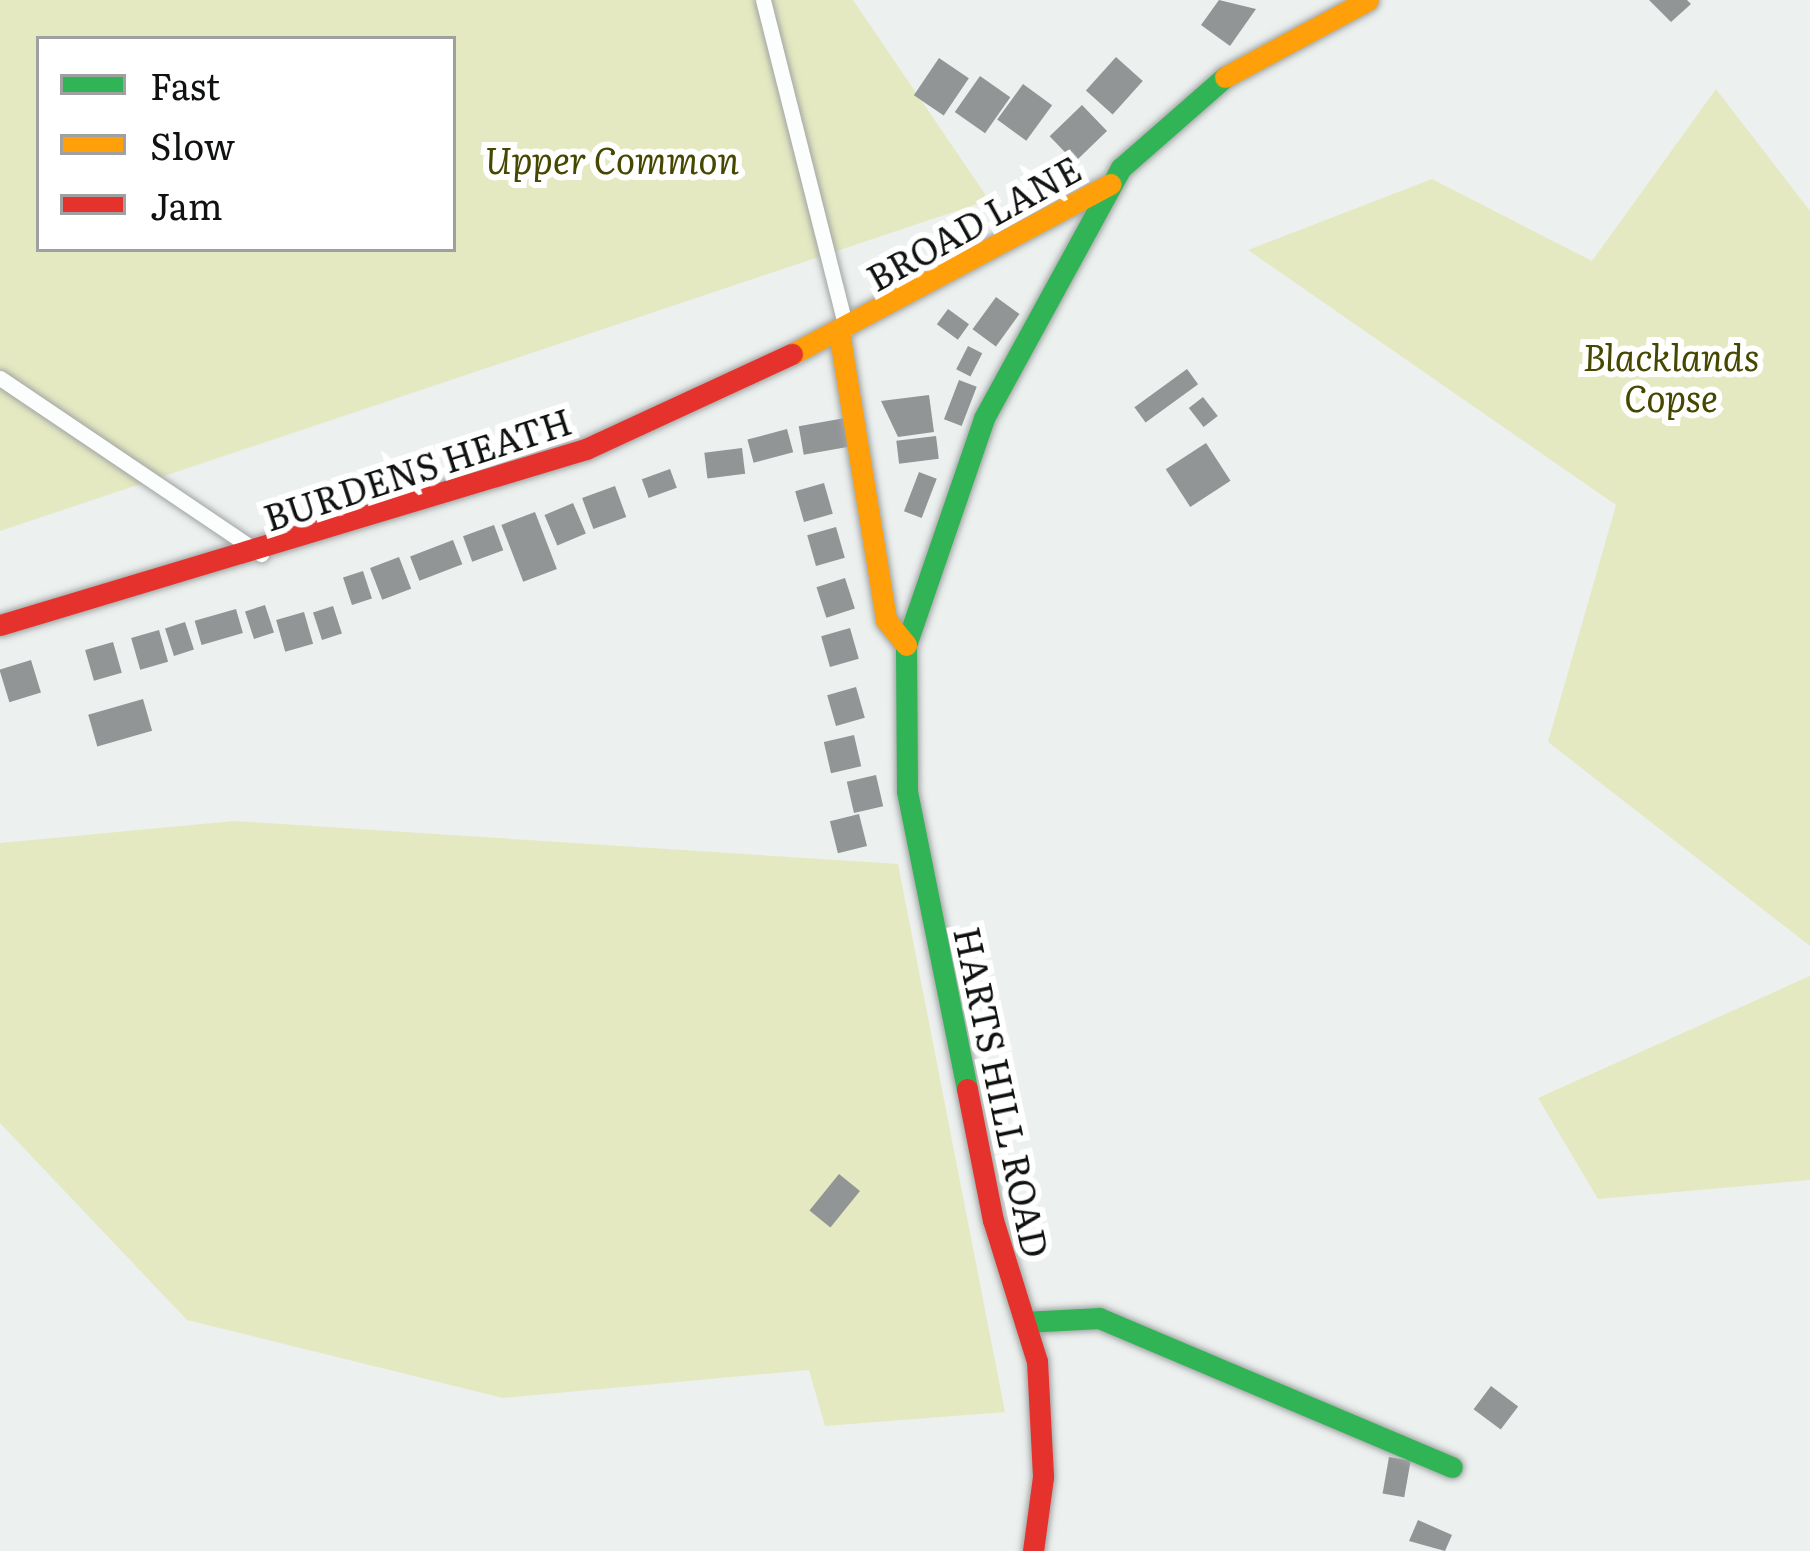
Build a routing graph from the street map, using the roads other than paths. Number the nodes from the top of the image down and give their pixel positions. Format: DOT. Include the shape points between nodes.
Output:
graph roads {
  1 [pos="763,0"];
  2 [pos="1368,0"];
  3 [pos="1111,184"];
  4 [pos="842,330"];
  5 [pos="0,378"];
  6 [pos="261,554"];
  7 [pos="0,625"];
  8 [pos="906,645"];
  9 [pos="1025,1322"];
  10 [pos="1452,1467"];
  11 [pos="1033,1551"];
  1 -- 4 [label="street"];
  2 -- 3 [label="street, BROAD LANE" via="1207,87"];
  3 -- 4 [label="street, BROAD LANE"];
  3 -- 8 [label="street, HARTS HILL ROAD" via="984,418"];
  4 -- 6 [label="street, BURDENS HEATH" via="586,449"];
  4 -- 8 [label="street, HARTS HILL ROAD" via="886,620"];
  5 -- 6 [label="street"];
  6 -- 7 [label="street, BURDENS HEATH"];
  8 -- 9 [label="street, HARTS HILL ROAD" via="907,791 993,1220"];
  9 -- 10 [label="street" via="1099,1318"];
  9 -- 11 [label="street, HARTS HILL ROAD" via="1044,1449"];
}
